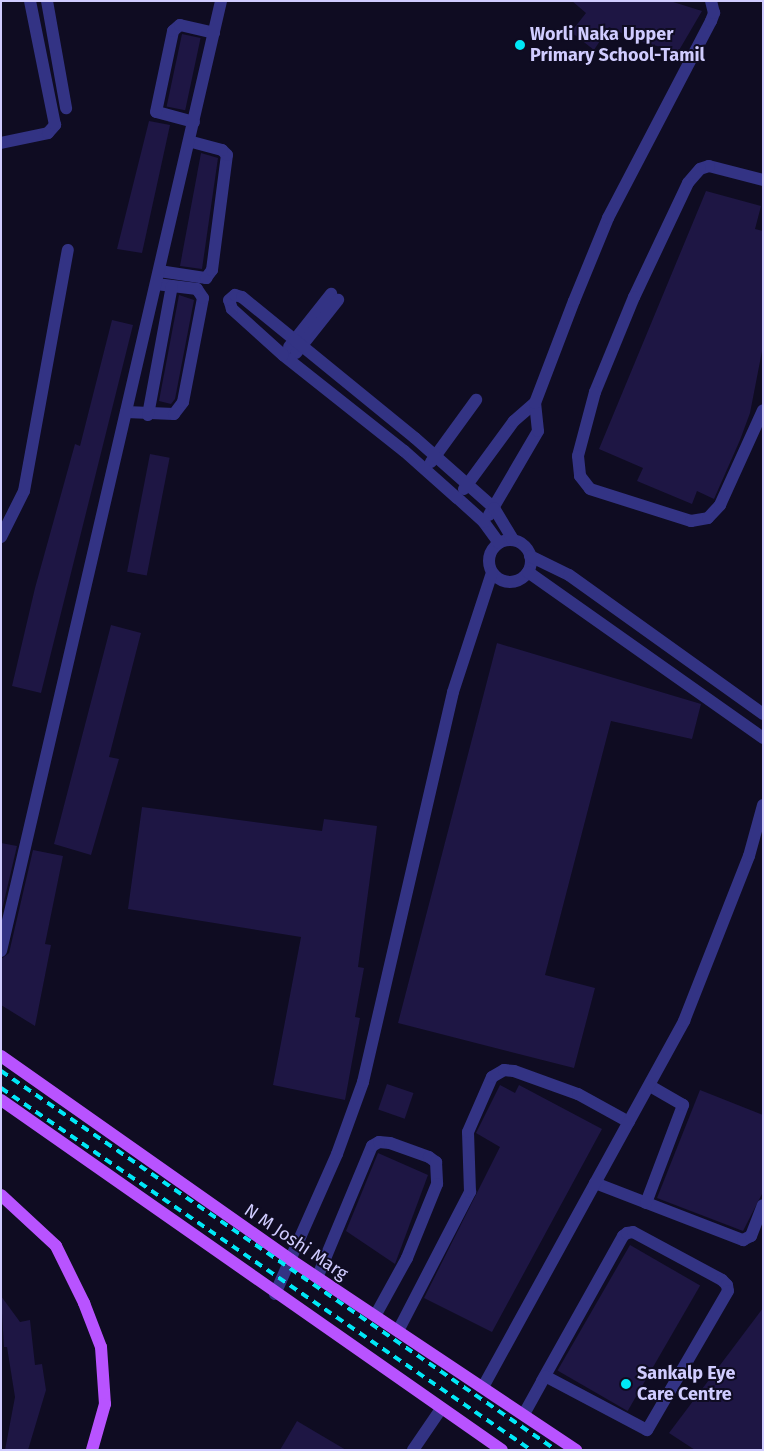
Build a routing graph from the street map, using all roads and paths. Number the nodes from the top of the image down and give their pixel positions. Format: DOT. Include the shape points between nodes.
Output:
graph roads {
  1 [pos="30,1"];
  2 [pos="47,1"];
  3 [pos="222,1"];
  4 [pos="711,1"];
  5 [pos="214,33"];
  6 [pos="66,108"];
  7 [pos="194,122"];
  8 [pos="189,141"];
  9 [pos="1,143"];
  10 [pos="763,180"];
  11 [pos="68,250"];
  12 [pos="159,271"];
  13 [pos="156,284"];
  14 [pos="172,286"];
  15 [pos="334,297"];
  16 [pos="297,344"];
  17 [pos="286,358"];
  18 [pos="476,400"];
  19 [pos="536,403"];
  20 [pos="372,404"];
  21 [pos="763,410"];
  22 [pos="126,412"];
  23 [pos="148,415"];
  24 [pos="362,417"];
  25 [pos="436,456"];
  26 [pos="425,470"];
  27 [pos="468,484"];
  28 [pos="457,498"];
  29 [pos="494,508"];
  30 [pos="484,522"];
  31 [pos="1,537"];
  32 [pos="513,540"];
  33 [pos="499,543"];
  34 [pos="530,556"];
  35 [pos="528,572"];
  36 [pos="492,573"];
  37 [pos="763,714"];
  38 [pos="763,738"];
  39 [pos="763,805"];
  40 [pos="1,951"];
  41 [pos="1,1056"];
  42 [pos="650,1086"];
  43 [pos="1,1100"];
  44 [pos="629,1122"];
  45 [pos="595,1183"];
  46 [pos="1,1195"];
  47 [pos="646,1203"];
  48 [pos="763,1205"];
  49 [pos="291,1260"];
  50 [pos="317,1278"];
  51 [pos="275,1294"];
  52 [pos="375,1316"];
  53 [pos="398,1331"];
  54 [pos="545,1376"];
  55 [pos="484,1387"];
  56 [pos="440,1409"];
  57 [pos="524,1414"];
  58 [pos="92,1450"];
  59 [pos="413,1450"];
  60 [pos="502,1450"];
  61 [pos="576,1450"];
  1 -- 9 [label="street" via="55,125 48,133"];
  2 -- 6 [label="street"];
  3 -- 5 [label="street"];
  4 -- 19 [label="street" via="714,12 711,21 608,218"];
  5 -- 7 [label="street"];
  5 -- 7 [label="street" via="180,25 173,31 156,112"];
  7 -- 8 [label="street"];
  8 -- 12 [label="street"];
  8 -- 12 [label="street" via="222,150 227,155 212,270 206,278"];
  10 -- 21 [label="street" via="709,166 700,168 688,183 634,297 595,392 578,456 580,476 590,488 691,521 708,518 724,497"];
  11 -- 31 [label="street" via="24,491"];
  12 -- 13 [label="street"];
  13 -- 14 [label="street"];
  13 -- 22 [label="street"];
  14 -- 23 [label="street"];
  14 -- 23 [label="street" via="197,289 203,298 180,408 174,414"];
  15 -- 16 [label="street"];
  16 -- 17 [label="street"];
  16 -- 17 [label="street" via="242,297 235,294 229,300 232,309"];
  16 -- 20 [label="street"];
  17 -- 24 [label="street"];
  18 -- 25 [label="street"];
  19 -- 27 [label="street" via="514,421"];
  19 -- 29 [label="street" via="538,431"];
  20 -- 24 [label="street"];
  20 -- 25 [label="street"];
  22 -- 23 [label="street"];
  22 -- 40 [label="street"];
  24 -- 26 [label="street"];
  25 -- 26 [label="street"];
  25 -- 27 [label="street"];
  26 -- 28 [label="street"];
  27 -- 28 [label="street"];
  27 -- 29 [label="street"];
  28 -- 30 [label="street"];
  29 -- 30 [label="street"];
  29 -- 32 [label="street"];
  30 -- 33 [label="street"];
  32 -- 33 [label="street"];
  32 -- 34 [label="street" via="525,546"];
  33 -- 36 [label="street" via="490,553"];
  34 -- 35 [label="street"];
  34 -- 37 [label="street" via="569,575"];
  35 -- 36 [label="street" via="510,582"];
  35 -- 38 [label="street"];
  36 -- 49 [label="street" via="453,692 363,1082 337,1154"];
  39 -- 42 [label="street" via="749,856 684,1021"];
  41 -- 49 [label="main road, N M Joshi Marg"];
  42 -- 44 [label="street"];
  42 -- 47 [label="street" via="683,1105"];
  43 -- 51 [label="main road"];
  44 -- 45 [label="street"];
  44 -- 53 [label="street" via="578,1094 514,1071 504,1070 492,1077 468,1132 470,1192"];
  45 -- 47 [label="street"];
  45 -- 55 [label="street"];
  46 -- 58 [label="main road" via="56,1246 101,1347 105,1404"];
  47 -- 48 [label="street" via="743,1240 751,1236"];
  49 -- 50 [label="main road, N M Joshi Marg"];
  49 -- 51 [label="street"];
  50 -- 52 [label="main road, N M Joshi Marg"];
  50 -- 52 [label="street" via="372,1146 380,1142 390,1143 429,1157 436,1162 437,1184 408,1258"];
  51 -- 56 [label="main road"];
  52 -- 53 [label="main road, N M Joshi Marg"];
  53 -- 55 [label="main road, N M Joshi Marg"];
  54 -- 54 [label="street" via="647,1430 728,1291 727,1286 633,1232 627,1232"];
  54 -- 57 [label="street"];
  55 -- 57 [label="main road, N M Joshi Marg"];
  56 -- 59 [label="street"];
  56 -- 60 [label="main road"];
  57 -- 61 [label="main road, N M Joshi Marg"];
}
